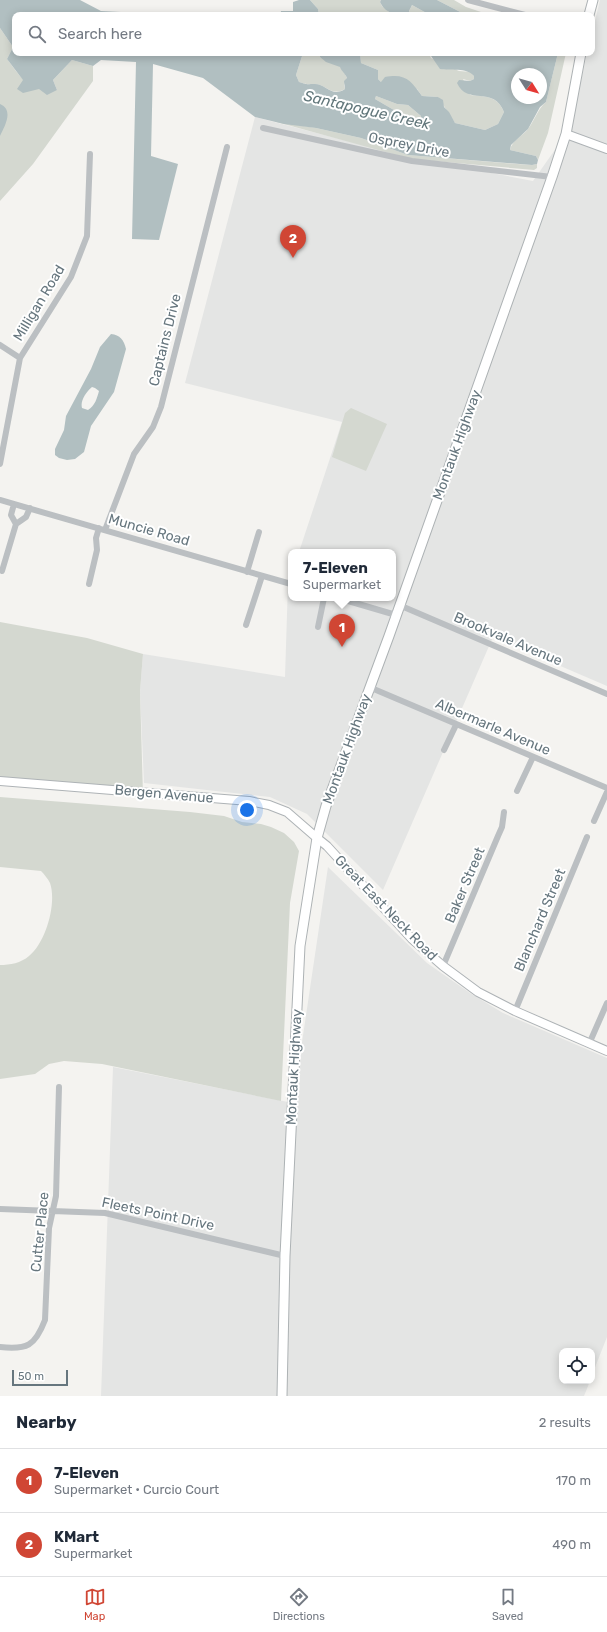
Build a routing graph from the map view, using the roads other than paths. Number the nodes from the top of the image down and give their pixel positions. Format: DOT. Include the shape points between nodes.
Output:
graph roads {
  1 [pos="468,0"];
  2 [pos="593,0"];
  3 [pos="514,12"];
  4 [pos="590,12"];
  5 [pos="580,56"];
  6 [pos="263,128"];
  7 [pos="566,134"];
  8 [pos="227,147"];
  9 [pos="607,149"];
  10 [pos="90,154"];
  11 [pos="552,177"];
  12 [pos="0,345"];
  13 [pos="20,358"];
  14 [pos="0,464"];
  15 [pos="0,500"];
  16 [pos="14,504"];
  17 [pos="30,508"];
  18 [pos="16,524"];
  19 [pos="102,529"];
  20 [pos="259,532"];
  21 [pos="2,571"];
  22 [pos="247,572"];
  23 [pos="262,576"];
  24 [pos="288,583"];
  25 [pos="89,584"];
  26 [pos="323,601"];
  27 [pos="348,601"];
  28 [pos="400,605"];
  29 [pos="396,615"];
  30 [pos="246,625"];
  31 [pos="318,627"];
  32 [pos="369,687"];
  33 [pos="607,694"];
  34 [pos="456,725"];
  35 [pos="444,750"];
  36 [pos="533,757"];
  37 [pos="0,781"];
  38 [pos="607,788"];
  39 [pos="517,791"];
  40 [pos="607,792"];
  41 [pos="504,812"];
  42 [pos="594,821"];
  43 [pos="318,838"];
  44 [pos="587,838"];
  45 [pos="442,966"];
  46 [pos="607,1002"];
  47 [pos="515,1011"];
  48 [pos="589,1044"];
  49 [pos="607,1051"];
  50 [pos="59,1087"];
  51 [pos="0,1209"];
  52 [pos="53,1211"];
  53 [pos="286,1256"];
  54 [pos="0,1346"];
  55 [pos="282,1396"];
  1 -- 3 [label="street"];
  2 -- 4 [label="main road"];
  5 -- 7 [label="main road, Montauk Highway"];
  6 -- 11 [label="street, Osprey Drive" via="412,161"];
  7 -- 9 [label="main road"];
  7 -- 11 [label="main road, Montauk Highway"];
  8 -- 19 [label="street, Captains Drive" via="161,407 153,427 134,454"];
  10 -- 13 [label="street, Milligan Road" via="87,236 71,277"];
  11 -- 28 [label="main road, Montauk Highway"];
  12 -- 13 [label="street"];
  13 -- 14 [label="street, Milligan Road"];
  15 -- 16 [label="street, Muncie Road"];
  16 -- 17 [label="street, Muncie Road"];
  16 -- 18 [label="street" via="11,515"];
  17 -- 18 [label="street" via="26,517"];
  17 -- 19 [label="street, Muncie Road"];
  18 -- 21 [label="street"];
  19 -- 22 [label="street, Muncie Road"];
  19 -- 25 [label="street, Captains Drive" via="96,538 97,550"];
  20 -- 22 [label="street"];
  22 -- 23 [label="street, Muncie Road"];
  23 -- 24 [label="street, Muncie Road"];
  23 -- 30 [label="street"];
  26 -- 31 [label="street"];
  27 -- 29 [label="street"];
  28 -- 29 [label="main road, Montauk Highway"];
  28 -- 33 [label="street, Brookvale Avenue"];
  29 -- 32 [label="main road, Montauk Highway"];
  32 -- 34 [label="street, Albermarle Avenue"];
  32 -- 43 [label="main road, Montauk Highway" via="326,806"];
  34 -- 35 [label="street"];
  34 -- 36 [label="street, Albermarle Avenue"];
  36 -- 38 [label="street, Albermarle Avenue"];
  36 -- 39 [label="street"];
  37 -- 43 [label="main road, Bergen Avenue" via="249,801 287,812"];
  40 -- 42 [label="street"];
  41 -- 45 [label="street, Baker Street" via="498,836"];
  43 -- 45 [label="main road, Great East Neck Road" via="412,939"];
  43 -- 53 [label="main road, Montauk Highway" via="300,946"];
  44 -- 47 [label="street, Blanchard Street"];
  45 -- 47 [label="main road, Great East Neck Road" via="478,992"];
  46 -- 48 [label="street"];
  47 -- 48 [label="main road, Great East Neck Road"];
  48 -- 49 [label="main road, Great East Neck Road"];
  50 -- 52 [label="street, Cutter Place" via="56,1196"];
  51 -- 52 [label="street, Fleets Point Drive"];
  52 -- 53 [label="street, Fleets Point Drive" via="105,1213"];
  52 -- 54 [label="street, Cutter Place" via="49,1228 45,1320 40,1333 31,1344 17,1349"];
  53 -- 55 [label="main road, Montauk Highway"];
}
